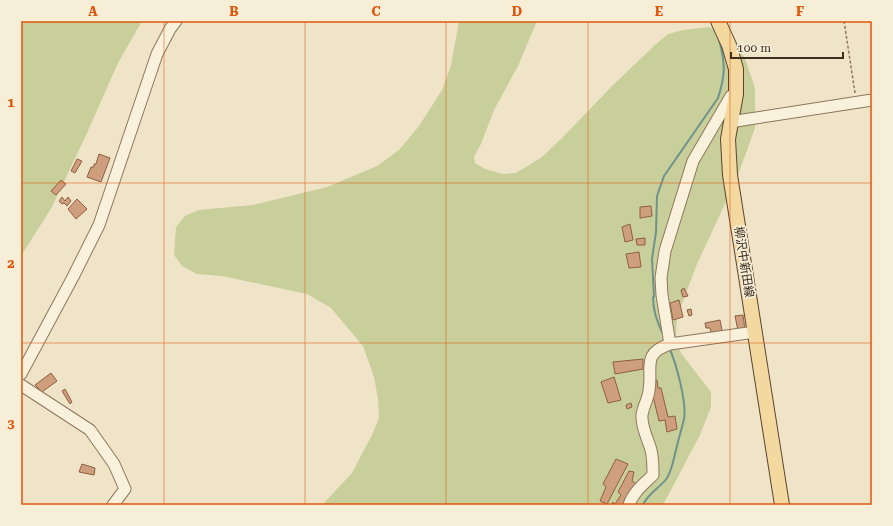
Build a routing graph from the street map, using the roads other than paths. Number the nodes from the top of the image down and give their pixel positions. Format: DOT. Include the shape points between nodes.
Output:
graph roads {
  1 [pos="176,21"];
  2 [pos="718,21"];
  3 [pos="736,94"];
  4 [pos="872,100"];
  5 [pos="730,122"];
  6 [pos="756,332"];
  7 [pos="670,344"];
  8 [pos="21,374"];
  9 [pos="21,384"];
  10 [pos="113,505"];
  11 [pos="629,505"];
  12 [pos="782,505"];
  1 -- 8 [label="street" via="157,54 99,225"];
  2 -- 3 [label="main road, 柳沢中新田線" via="730,45 736,69"];
  3 -- 5 [label="main road, 柳沢中新田線"];
  3 -- 7 [label="street" via="731,96 693,161 665,251 661,278"];
  4 -- 5 [label="street"];
  5 -- 6 [label="main road, 柳沢中新田線" via="730,175"];
  6 -- 7 [label="street"];
  6 -- 12 [label="main road, 柳沢中新田線"];
  7 -- 11 [label="street" via="661,347 651,357 647,401 642,414 651,450 653,475 631,498"];
  9 -- 10 [label="street" via="90,430 114,464 125,489"];
}
